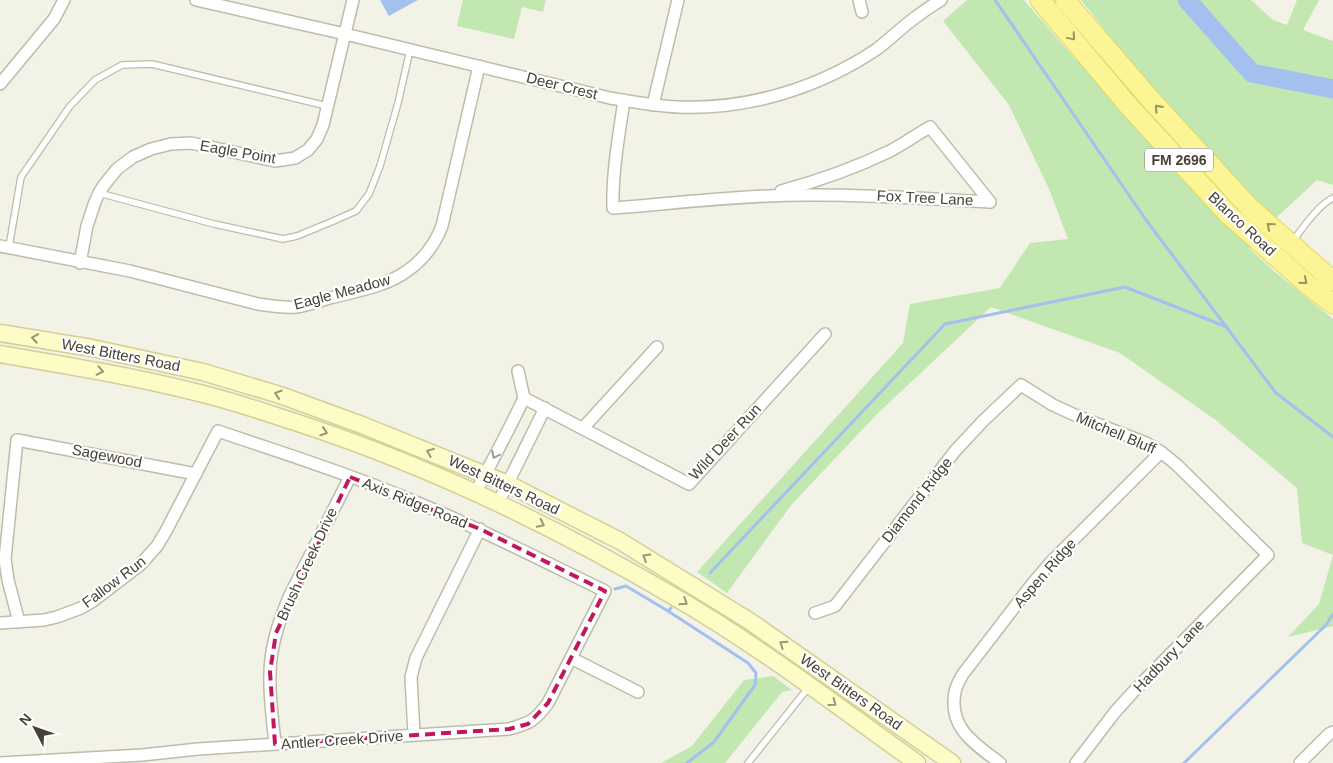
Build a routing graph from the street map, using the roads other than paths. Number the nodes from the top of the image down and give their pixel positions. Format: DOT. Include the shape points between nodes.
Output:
graph roads {
  1 [pos="64,0"];
  2 [pos="196,0"];
  3 [pos="353,0"];
  4 [pos="678,0"];
  5 [pos="859,0"];
  6 [pos="930,0"];
  7 [pos="940,0"];
  8 [pos="1040,0"];
  9 [pos="1065,0"];
  10 [pos="209,2"];
  11 [pos="862,12"];
  12 [pos="913,19"];
  13 [pos="345,34"];
  14 [pos="410,50"];
  15 [pos="480,66"];
  16 [pos="0,84"];
  17 [pos="624,100"];
  18 [pos="653,105"];
  19 [pos="327,106"];
  20 [pos="99,193"];
  21 [pos="755,196"];
  22 [pos="1333,198"];
  23 [pos="1290,244"];
  24 [pos="4,247"];
  25 [pos="1277,257"];
  26 [pos="80,262"];
  27 [pos="1333,281"];
  28 [pos="1333,304"];
  29 [pos="0,333"];
  30 [pos="825,334"];
  31 [pos="657,347"];
  32 [pos="0,354"];
  33 [pos="518,371"];
  34 [pos="1021,385"];
  35 [pos="524,398"];
  36 [pos="545,408"];
  37 [pos="583,428"];
  38 [pos="218,431"];
  39 [pos="507,433"];
  40 [pos="528,443"];
  41 [pos="1161,452"];
  42 [pos="196,474"];
  43 [pos="485,475"];
  44 [pos="350,477"];
  45 [pos="508,484"];
  46 [pos="476,492"];
  47 [pos="498,503"];
  48 [pos="480,529"];
  49 [pos="1268,555"];
  50 [pos="605,591"];
  51 [pos="815,613"];
  52 [pos="19,622"];
  53 [pos="751,622"];
  54 [pos="0,623"];
  55 [pos="739,638"];
  56 [pos="571,658"];
  57 [pos="809,686"];
  58 [pos="638,692"];
  59 [pos="1333,732"];
  60 [pos="414,735"];
  61 [pos="275,744"];
  62 [pos="0,763"];
  63 [pos="748,763"];
  64 [pos="917,763"];
  65 [pos="952,763"];
  66 [pos="1000,763"];
  67 [pos="1076,763"];
  68 [pos="1300,763"];
  1 -- 16 [label="street" via="54,19"];
  2 -- 10 [label="street, Deer Crest"];
  3 -- 13 [label="street, Eagle Point"];
  4 -- 18 [label="street"];
  5 -- 11 [label="street"];
  6 -- 12 [label="street, Deer Crest"];
  7 -- 12 [label="street, Deer Crest"];
  8 -- 25 [label="main road, Blanco Road / FM 2696, one-way" via="1127,104 1229,215"];
  23 -- 9 [label="main road, Blanco Road / FM 2696, one-way" via="1249,207"];
  10 -- 13 [label="street, Deer Crest"];
  12 -- 18 [label="street, Deer Crest" via="878,48 848,66 817,82 784,93 750,102 715,106"];
  13 -- 14 [label="street, Deer Crest"];
  13 -- 19 [label="street, Eagle Point"];
  14 -- 15 [label="street, Deer Crest"];
  14 -- 20 [label="lane" via="398,103 369,194 356,210 331,222 283,239"];
  15 -- 17 [label="street, Deer Crest"];
  15 -- 26 [label="street, Eagle Meadow" via="442,226 421,260 397,278 298,306 278,307"];
  17 -- 18 [label="street, Deer Crest"];
  17 -- 21 [label="street, Fox Tree Lane" via="613,208"];
  19 -- 20 [label="street, Eagle Point" via="317,139 295,158 275,162 191,144 170,144 133,157 117,170"];
  19 -- 24 [label="lane" via="152,64 122,66 94,80 70,106 21,177"];
  20 -- 26 [label="street, Eagle Point" via="87,226"];
  21 -- 21 [label="street, Fox Tree Lane" via="859,195 990,202 930,128 850,169 807,184"];
  22 -- 23 [label="lane" via="1320,208"];
  23 -- 25 [label="main road"];
  23 -- 27 [label="main road, Blanco Road / FM 2696"];
  24 -- 26 [label="street, Eagle Meadow"];
  25 -- 28 [label="main road, Blanco Road / FM 2696, one-way"];
  43 -- 29 [label="main road, West Bitters Road, one-way" via="353,421 211,374 92,348"];
  30 -- 37 [label="street, Wild Deer Run" via="689,484"];
  31 -- 37 [label="street"];
  32 -- 46 [label="main road, West Bitters Road, one-way" via="197,392 349,440"];
  33 -- 35 [label="street"];
  34 -- 41 [label="street, Mitchell Bluff" via="1053,405 1133,437"];
  34 -- 51 [label="street, Diamond Ridge" via="954,451 835,606"];
  35 -- 36 [label="street, Wild Deer Run"];
  35 -- 39 [label="street"];
  36 -- 37 [label="street, Wild Deer Run"];
  36 -- 40 [label="street"];
  38 -- 42 [label="street, Fallow Run"];
  38 -- 44 [label="street, Axis Ridge Road"];
  39 -- 40 [label="street"];
  39 -- 43 [label="street, one-way"];
  40 -- 45 [label="street"];
  41 -- 49 [label="street, Mitchell Bluff"];
  41 -- 66 [label="street, Aspen Ridge" via="1050,563 963,674 955,690 954,710 960,728"];
  42 -- 52 [label="street, Fallow Run" via="156,546 140,565 81,608 44,620"];
  42 -- 52 [label="street, Sagewood" via="17,440 5,559"];
  43 -- 45 [label="main road, West Bitters Road"];
  43 -- 46 [label="street"];
  44 -- 48 [label="street, Axis Ridge Road"];
  44 -- 61 [label="street, Brush Creek Drive" via="290,595 276,633 270,672"];
  45 -- 47 [label="street"];
  53 -- 45 [label="main road, West Bitters Road, one-way" via="620,542"];
  46 -- 47 [label="main road, West Bitters Road"];
  47 -- 55 [label="main road, West Bitters Road, one-way" via="616,563"];
  48 -- 50 [label="street, Axis Ridge Road"];
  48 -- 60 [label="street" via="416,658 411,677"];
  49 -- 67 [label="street, Hadbury Lane" via="1134,691"];
  50 -- 56 [label="street, Antler Creek Drive"];
  52 -- 54 [label="street, Fallow Run"];
  53 -- 55 [label="main road"];
  65 -- 53 [label="main road, West Bitters Road, one-way"];
  55 -- 57 [label="main road, West Bitters Road"];
  56 -- 58 [label="street"];
  56 -- 60 [label="street, Antler Creek Drive" via="548,703 528,724 509,729"];
  57 -- 63 [label="lane"];
  57 -- 64 [label="main road, West Bitters Road, one-way"];
  59 -- 68 [label="street"];
  60 -- 61 [label="street, Antler Creek Drive"];
  61 -- 62 [label="street, Antler Creek Drive"];
}
